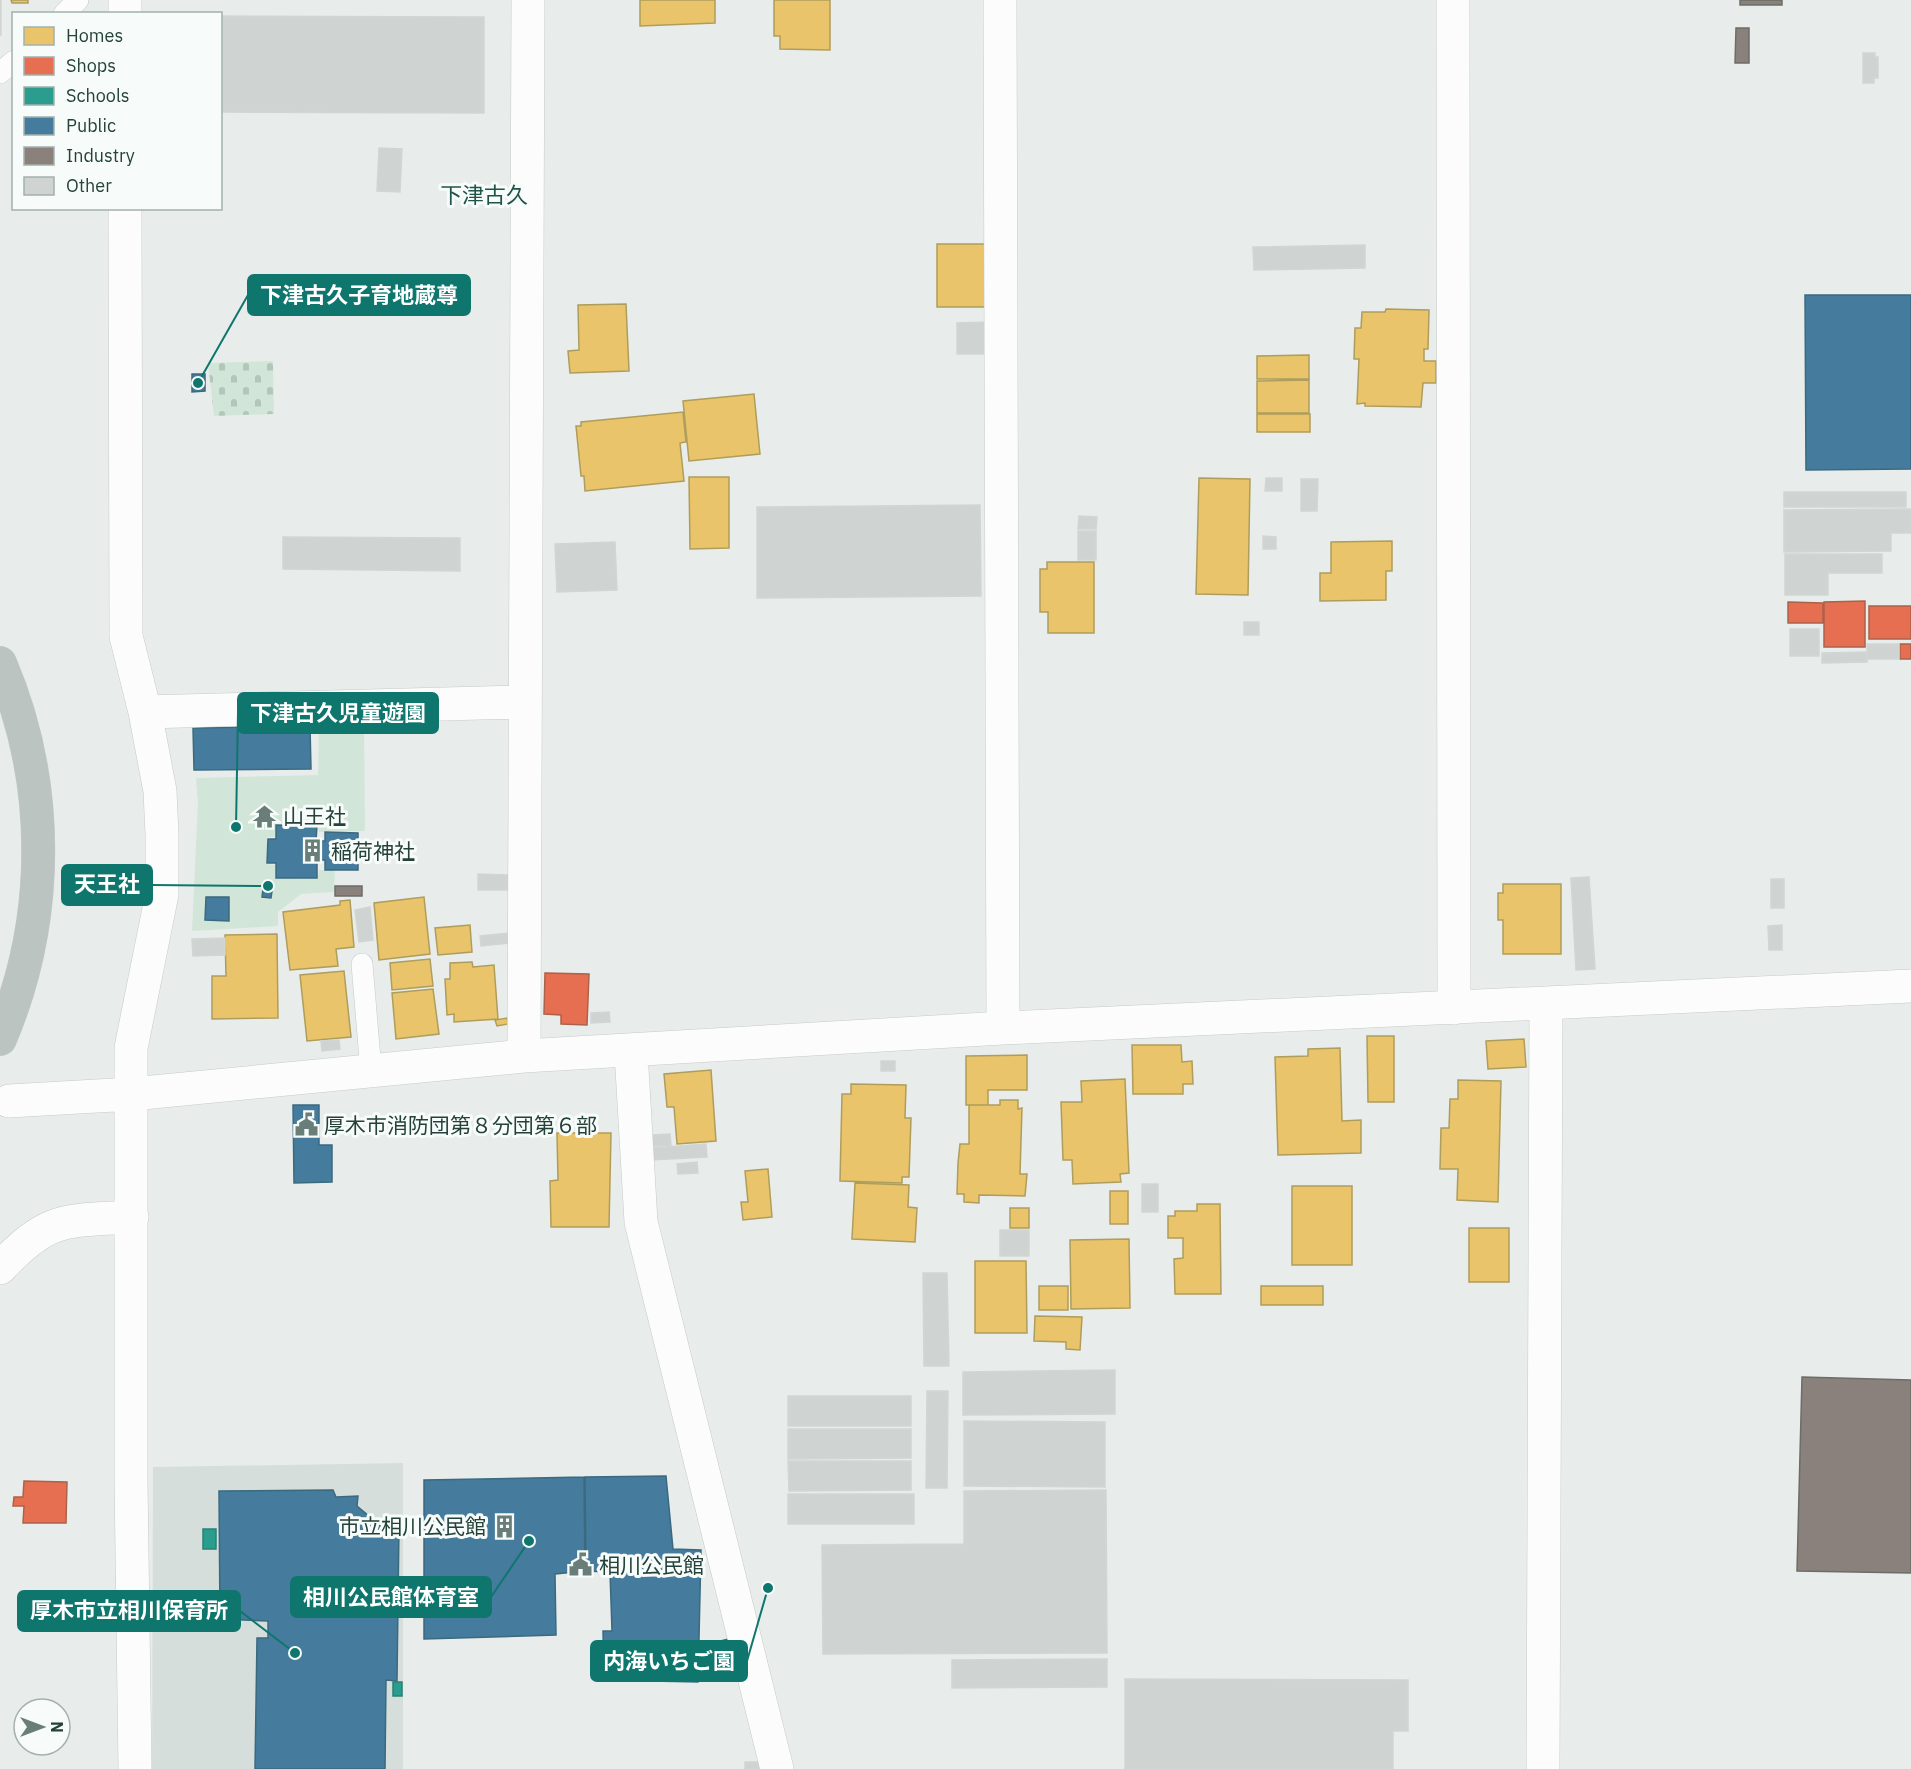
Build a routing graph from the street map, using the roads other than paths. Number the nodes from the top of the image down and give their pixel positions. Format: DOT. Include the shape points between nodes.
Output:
graph roads {
  1 [pos="78,0"];
  2 [pos="528,0"];
  3 [pos="1000,0"];
  4 [pos="1453,0"];
  5 [pos="66,12"];
  6 [pos="12,63"];
  7 [pos="0,73"];
  8 [pos="125,210"];
  9 [pos="0,663"];
  10 [pos="523,702"];
  11 [pos="145,711"];
  12 [pos="362,964"];
  13 [pos="1911,986"];
  14 [pos="1546,1004"];
  15 [pos="1454,1008"];
  16 [pos="1003,1028"];
  17 [pos="0,1039"];
  18 [pos="631,1052"];
  19 [pos="524,1056"];
  20 [pos="372,1071"];
  21 [pos="132,1094"];
  22 [pos="9,1101"];
  23 [pos="132,1217"];
  24 [pos="0,1268"];
  25 [pos="135,1769"];
  26 [pos="777,1769"];
  27 [pos="1543,1769"];
  1 -- 5 [label="lane"];
  2 -- 10 [label="street"];
  3 -- 16 [label="street"];
  4 -- 15 [label="street"];
  6 -- 7 [label="lane"];
  8 -- 11 [label="street" via="126,636"];
  9 -- 17 [label="highway" via="14,694 31,758 39,823 38,883 27,950"];
  10 -- 11 [label="street"];
  10 -- 19 [label="street"];
  11 -- 21 [label="street" via="160,790 162,894 131,1048"];
  12 -- 20 [label="lane"];
  13 -- 14 [label="street"];
  14 -- 15 [label="street"];
  14 -- 27 [label="street"];
  15 -- 16 [label="street"];
  16 -- 18 [label="street"];
  18 -- 19 [label="street"];
  18 -- 26 [label="street" via="641,1222"];
  19 -- 20 [label="street"];
  20 -- 21 [label="street"];
  21 -- 22 [label="street"];
  21 -- 23 [label="street"];
  23 -- 24 [label="street" via="65,1221 38,1231"];
  23 -- 25 [label="street"];
}
